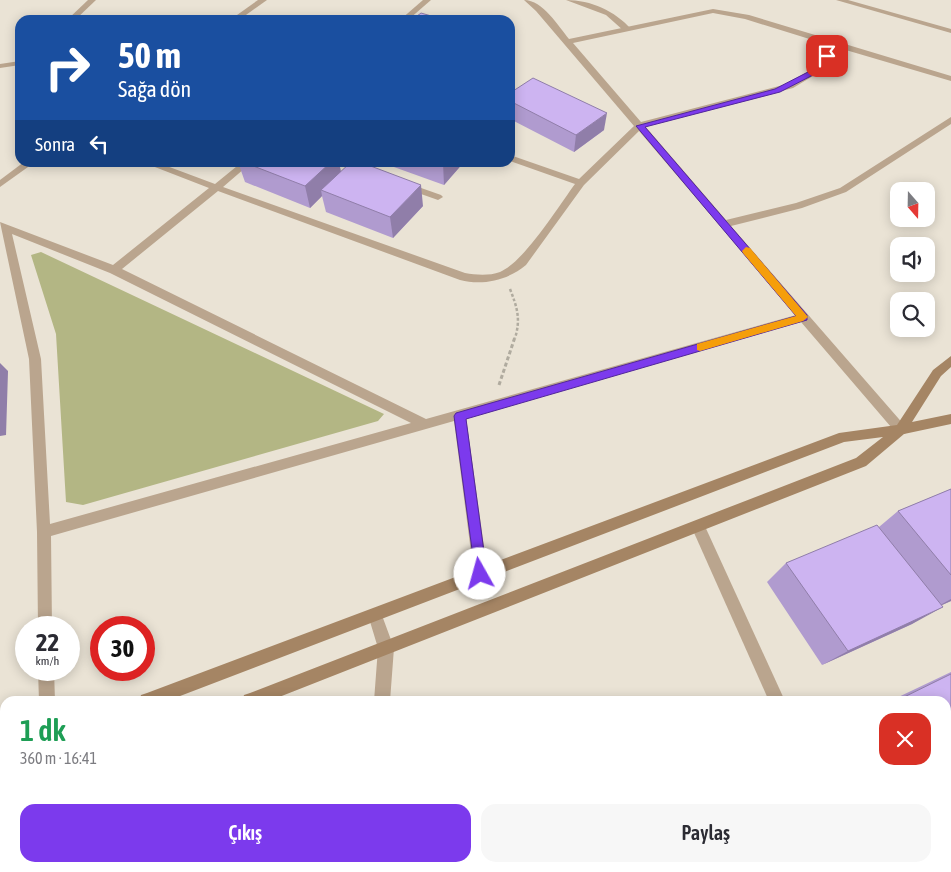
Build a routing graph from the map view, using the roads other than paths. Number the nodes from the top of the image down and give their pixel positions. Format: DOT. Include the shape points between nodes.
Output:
graph roads {
  1 [pos="92,0"];
  2 [pos="263,0"];
  3 [pos="427,0"];
  4 [pos="528,0"];
  5 [pos="570,0"];
  6 [pos="716,0"];
  7 [pos="840,0"];
  8 [pos="858,2"];
  9 [pos="713,11"];
  10 [pos="76,15"];
  11 [pos="241,15"];
  12 [pos="410,15"];
  13 [pos="627,29"];
  14 [pos="951,31"];
  15 [pos="567,42"];
  16 [pos="837,45"];
  17 [pos="15,64"];
  18 [pos="0,66"];
  19 [pos="951,79"];
  20 [pos="951,120"];
  21 [pos="640,126"];
  22 [pos="515,160"];
  23 [pos="24,167"];
  24 [pos="159,167"];
  25 [pos="242,167"];
  26 [pos="352,167"];
  27 [pos="374,175"];
  28 [pos="581,183"];
  29 [pos="0,184"];
  30 [pos="402,184"];
  31 [pos="215,188"];
  32 [pos="438,197"];
  33 [pos="724,224"];
  34 [pos="3,227"];
  35 [pos="114,270"];
  36 [pos="803,317"];
  37 [pos="951,360"];
  38 [pos="460,416"];
  39 [pos="951,419"];
  40 [pos="427,425"];
  41 [pos="901,430"];
  42 [pos="698,526"];
  43 [pos="44,532"];
  44 [pos="480,574"];
  45 [pos="375,615"];
  46 [pos="45,616"];
  47 [pos="386,648"];
  48 [pos="46,681"];
  49 [pos="47,696"];
  50 [pos="160,696"];
  51 [pos="263,696"];
  52 [pos="382,696"];
  53 [pos="775,696"];
  1 -- 10 [label="street"];
  2 -- 11 [label="street"];
  3 -- 12 [label="street"];
  4 -- 15 [label="street"];
  5 -- 13 [label="street" via="609,13"];
  6 -- 9 [label="street"];
  7 -- 8 [label="street"];
  8 -- 14 [label="street"];
  9 -- 13 [label="street"];
  9 -- 16 [label="street" via="746,17"];
  13 -- 15 [label="street"];
  15 -- 21 [label="street"];
  16 -- 19 [label="street"];
  16 -- 21 [label="street" via="810,74 790,86"];
  17 -- 18 [label="street"];
  20 -- 33 [label="street" via="843,190 799,206"];
  21 -- 28 [label="street"];
  21 -- 33 [label="street"];
  22 -- 28 [label="street"];
  23 -- 29 [label="street"];
  24 -- 31 [label="street"];
  25 -- 31 [label="street"];
  26 -- 27 [label="street"];
  28 -- 31 [label="street" via="522,262 502,275 484,279 464,277"];
  30 -- 32 [label="street"];
  31 -- 35 [label="street"];
  33 -- 36 [label="street"];
  34 -- 35 [label="street"];
  34 -- 43 [label="street" via="35,359"];
  35 -- 40 [label="street"];
  36 -- 38 [label="street"];
  36 -- 41 [label="street"];
  37 -- 41 [label="street" via="937,373"];
  38 -- 40 [label="street"];
  38 -- 44 [label="street"];
  39 -- 41 [label="street"];
  40 -- 43 [label="street"];
  41 -- 42 [label="street" via="861,462"];
  41 -- 44 [label="street" via="843,437"];
  42 -- 47 [label="street"];
  42 -- 53 [label="street"];
  43 -- 46 [label="street"];
  44 -- 45 [label="street"];
  45 -- 47 [label="street"];
  45 -- 50 [label="street"];
  47 -- 51 [label="street"];
  47 -- 52 [label="street"];
  48 -- 49 [label="street"];
}
